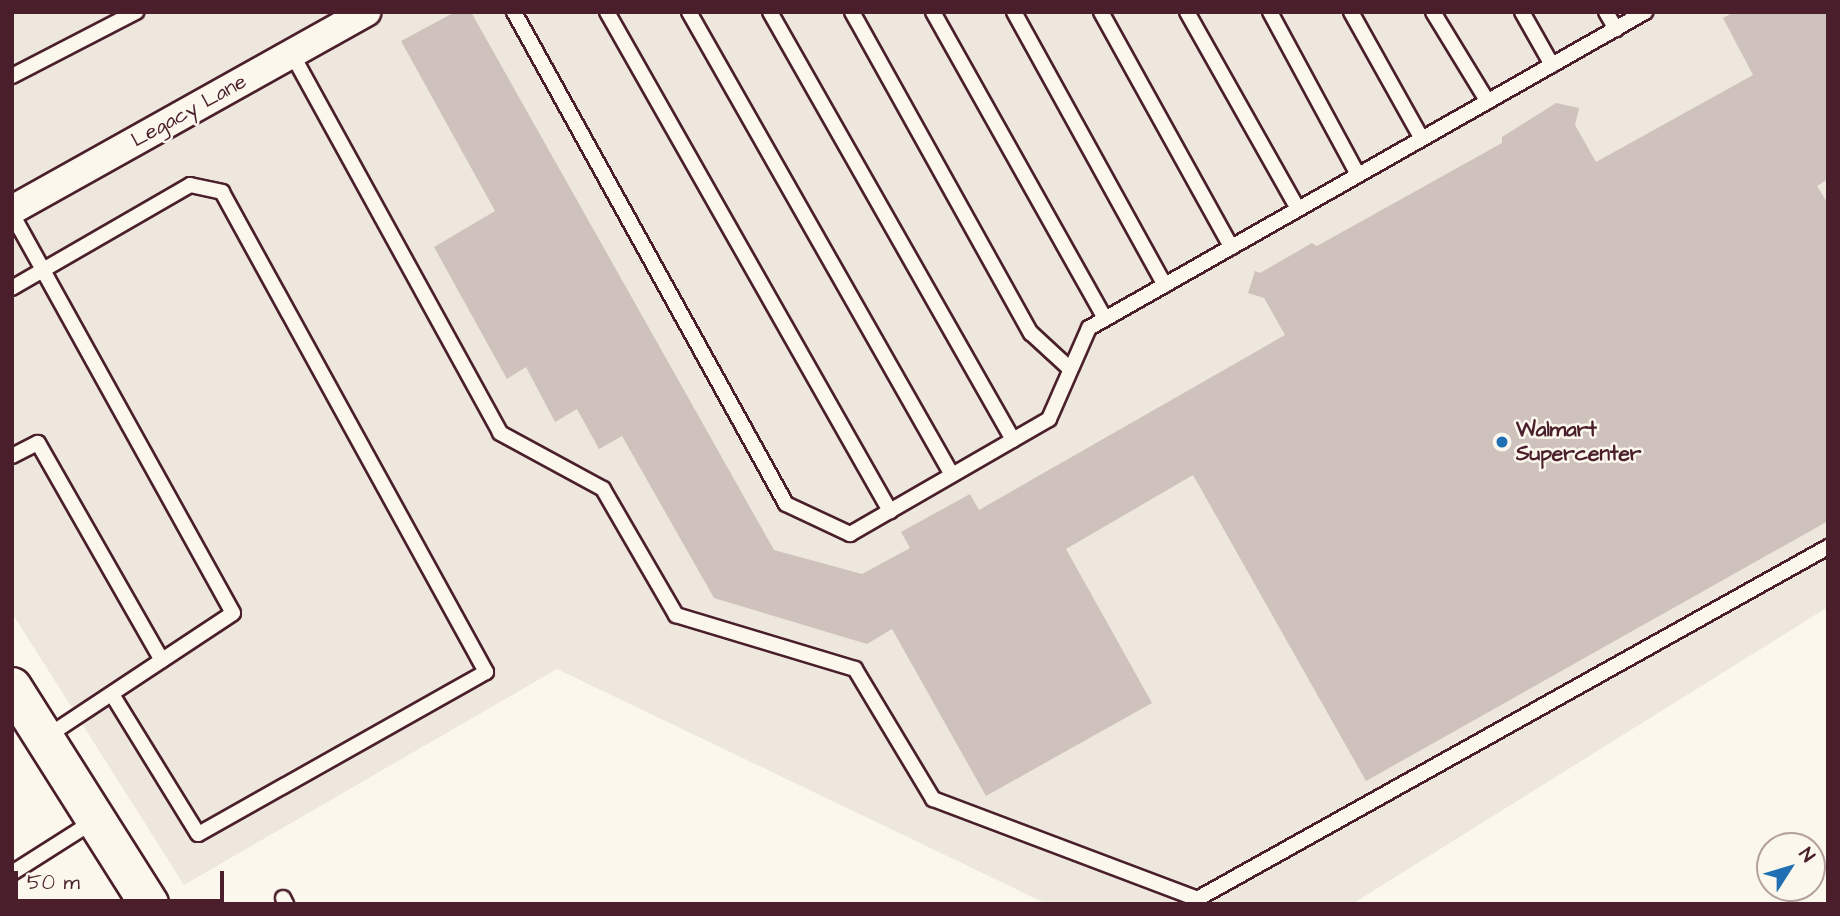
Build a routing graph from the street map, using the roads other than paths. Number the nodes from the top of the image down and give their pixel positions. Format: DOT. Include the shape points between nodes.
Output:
graph roads {
  1 [pos="135,12"];
  2 [pos="366,12"];
  3 [pos="514,12"];
  4 [pos="607,12"];
  5 [pos="689,12"];
  6 [pos="770,12"];
  7 [pos="852,12"];
  8 [pos="933,12"];
  9 [pos="1014,12"];
  10 [pos="1101,12"];
  11 [pos="1187,12"];
  12 [pos="1270,12"];
  13 [pos="1351,12"];
  14 [pos="1433,12"];
  15 [pos="1522,12"];
  16 [pos="1606,12"];
  17 [pos="1645,12"];
  18 [pos="1616,29"];
  19 [pos="292,54"];
  20 [pos="1552,65"];
  21 [pos="12,76"];
  22 [pos="1488,102"];
  23 [pos="1422,139"];
  24 [pos="1358,175"];
  25 [pos="1298,209"];
  26 [pos="12,212"];
  27 [pos="1231,247"];
  28 [pos="43,270"];
  29 [pos="1164,285"];
  30 [pos="12,288"];
  31 [pos="1105,318"];
  32 [pos="1070,369"];
  33 [pos="1013,440"];
  34 [pos="12,456"];
  35 [pos="951,475"];
  36 [pos="890,511"];
  37 [pos="1828,547"];
  38 [pos="162,660"];
  39 [pos="12,687"];
  40 [pos="112,694"];
  41 [pos="44,738"];
  42 [pos="96,819"];
  43 [pos="12,873"];
  44 [pos="149,904"];
  1 -- 21 [label="lane"];
  2 -- 19 [label="street, Legacy Lane"];
  3 -- 36 [label="lane" via="786,504 850,534"];
  4 -- 36 [label="lane"];
  5 -- 35 [label="lane"];
  6 -- 33 [label="lane"];
  7 -- 32 [label="lane" via="1031,333"];
  8 -- 31 [label="lane"];
  9 -- 29 [label="lane"];
  10 -- 27 [label="lane"];
  11 -- 25 [label="lane"];
  12 -- 24 [label="lane"];
  13 -- 23 [label="lane"];
  14 -- 22 [label="lane"];
  15 -- 20 [label="lane"];
  16 -- 18 [label="lane"];
  17 -- 18 [label="lane"];
  18 -- 20 [label="lane"];
  19 -- 26 [label="street, Legacy Lane"];
  19 -- 37 [label="lane" via="500,433 603,489 676,615 855,669 933,799 1197,899"];
  20 -- 22 [label="lane"];
  22 -- 23 [label="lane"];
  23 -- 24 [label="lane"];
  24 -- 25 [label="lane"];
  25 -- 27 [label="lane"];
  26 -- 28 [label="lane"];
  27 -- 29 [label="lane"];
  28 -- 30 [label="lane"];
  28 -- 38 [label="lane" via="233,613"];
  28 -- 40 [label="lane" via="190,185 222,192 486,672 198,834"];
  29 -- 31 [label="lane"];
  31 -- 32 [label="lane" via="1088,328"];
  32 -- 33 [label="lane" via="1049,419"];
  33 -- 35 [label="lane"];
  34 -- 38 [label="lane" via="38,443"];
  35 -- 36 [label="lane"];
  38 -- 40 [label="lane"];
  39 -- 41 [label="street"];
  40 -- 41 [label="lane"];
  41 -- 42 [label="street"];
  42 -- 43 [label="lane"];
  42 -- 44 [label="street"];
}
